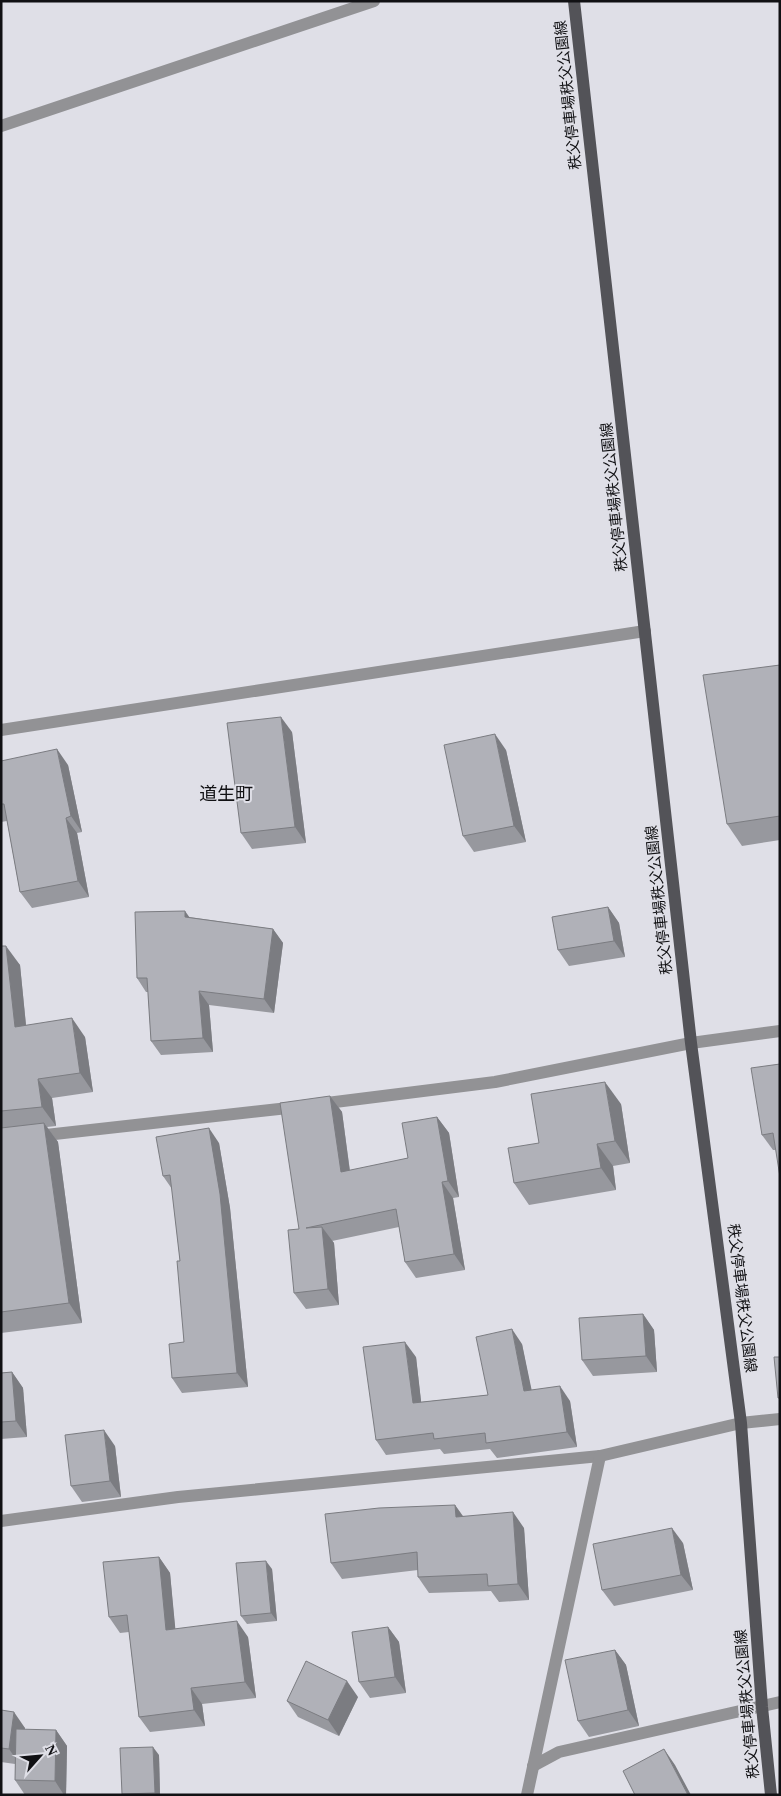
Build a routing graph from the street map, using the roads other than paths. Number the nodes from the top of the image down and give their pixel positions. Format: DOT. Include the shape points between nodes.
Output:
graph roads {
  1 [pos="374,1"];
  2 [pos="574,1"];
  3 [pos="1,126"];
  4 [pos="645,630"];
  5 [pos="1,730"];
  6 [pos="780,1031"];
  7 [pos="691,1043"];
  8 [pos="1,1140"];
  9 [pos="780,1419"];
  10 [pos="741,1423"];
  11 [pos="600,1456"];
  12 [pos="1,1521"];
  13 [pos="780,1702"];
  14 [pos="762,1706"];
  15 [pos="533,1766"];
  16 [pos="527,1795"];
  17 [pos="772,1795"];
  1 -- 3 [label="street"];
  2 -- 4 [label="main road, 秩父停車場秩父公園線"];
  4 -- 5 [label="street"];
  4 -- 7 [label="main road, 秩父停車場秩父公園線"];
  6 -- 7 [label="street"];
  7 -- 8 [label="street" via="495,1082"];
  7 -- 10 [label="main road, 秩父停車場秩父公園線"];
  9 -- 10 [label="street"];
  10 -- 11 [label="street"];
  10 -- 14 [label="main road, 秩父停車場秩父公園線"];
  11 -- 12 [label="street" via="178,1497"];
  11 -- 15 [label="street"];
  13 -- 14 [label="street"];
  14 -- 15 [label="street" via="559,1752"];
  14 -- 17 [label="main road, 秩父停車場秩父公園線"];
  15 -- 16 [label="street"];
}
